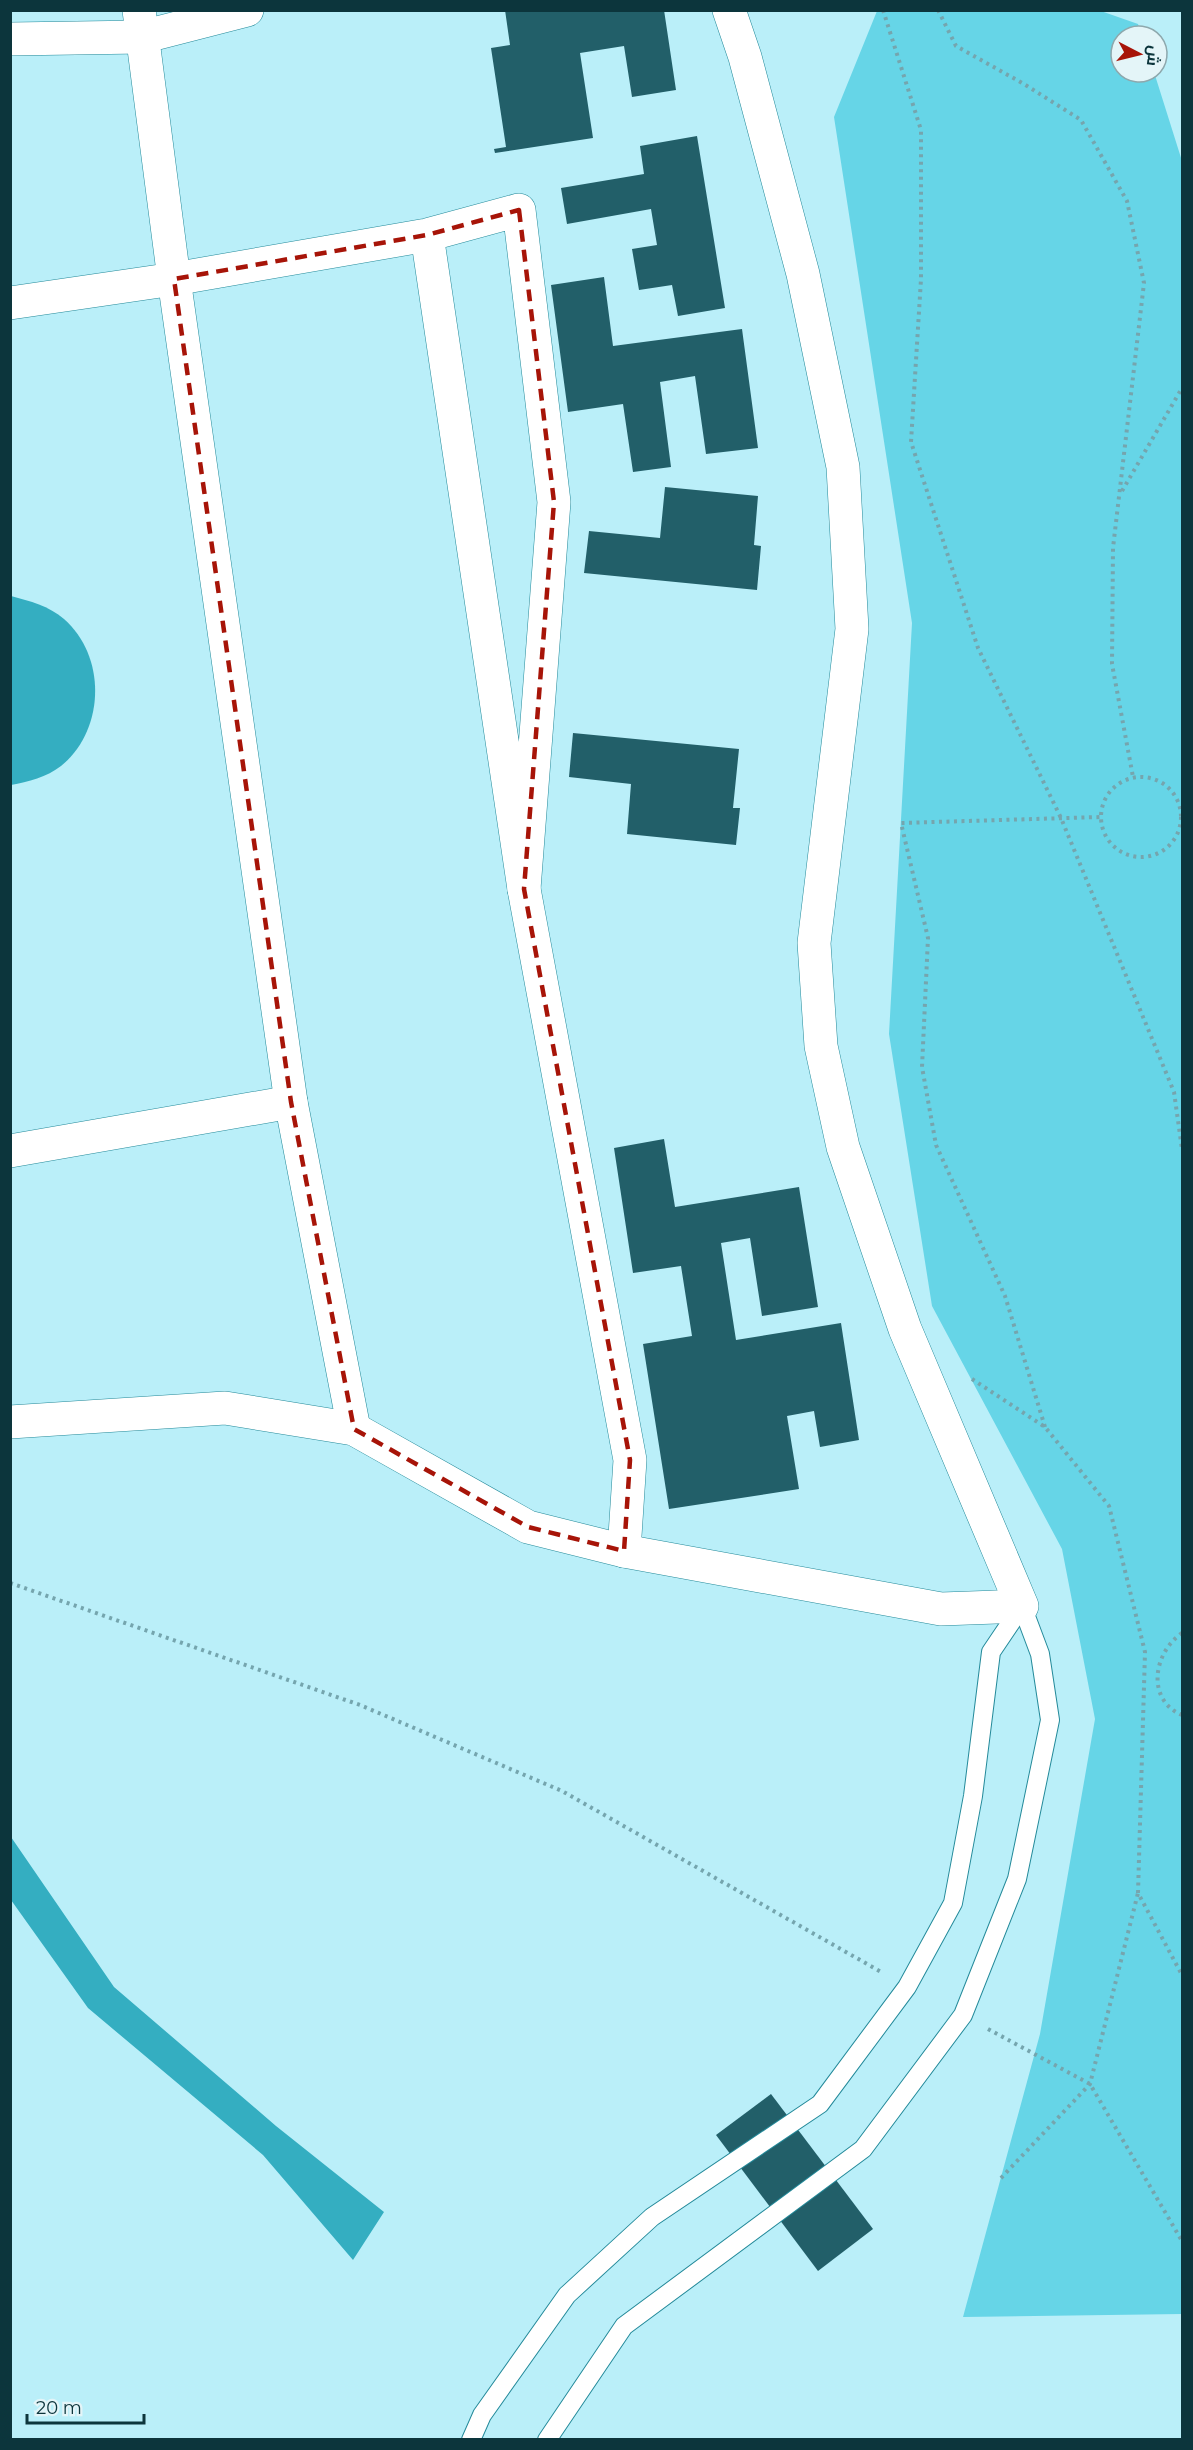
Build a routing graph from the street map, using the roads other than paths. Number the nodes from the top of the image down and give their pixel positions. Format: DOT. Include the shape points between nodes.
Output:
graph roads {
  1 [pos="247,10"];
  2 [pos="729,10"];
  3 [pos="141,24"];
  4 [pos="10,39"];
  5 [pos="427,236"];
  6 [pos="174,279"];
  7 [pos="10,303"];
  8 [pos="524,889"];
  9 [pos="291,1102"];
  10 [pos="10,1151"];
  11 [pos="10,1422"];
  12 [pos="354,1429"];
  13 [pos="624,1551"];
  14 [pos="1022,1606"];
  15 [pos="471,2439"];
  16 [pos="547,2439"];
  1 -- 3 [label="street"];
  2 -- 14 [label="street" via="803,274 843,466 852,628 814,943 820,1046 843,1147 905,1329"];
  3 -- 4 [label="street"];
  3 -- 6 [label="street"];
  5 -- 6 [label="street"];
  5 -- 8 [label="street"];
  5 -- 8 [label="street" via="519,210 554,502"];
  6 -- 7 [label="street"];
  6 -- 9 [label="street"];
  8 -- 13 [label="street" via="630,1460"];
  9 -- 10 [label="street"];
  9 -- 12 [label="street"];
  11 -- 12 [label="street" via="225,1408"];
  12 -- 13 [label="street" via="528,1527"];
  13 -- 14 [label="street" via="941,1609"];
  14 -- 15 [label="lane" via="992,1652 973,1796 953,1903 908,1987 820,2104 652,2217 567,2295 482,2415"];
  14 -- 16 [label="lane" via="1040,1654 1050,1720 1017,1879 963,2015 863,2149 624,2326"];
}
